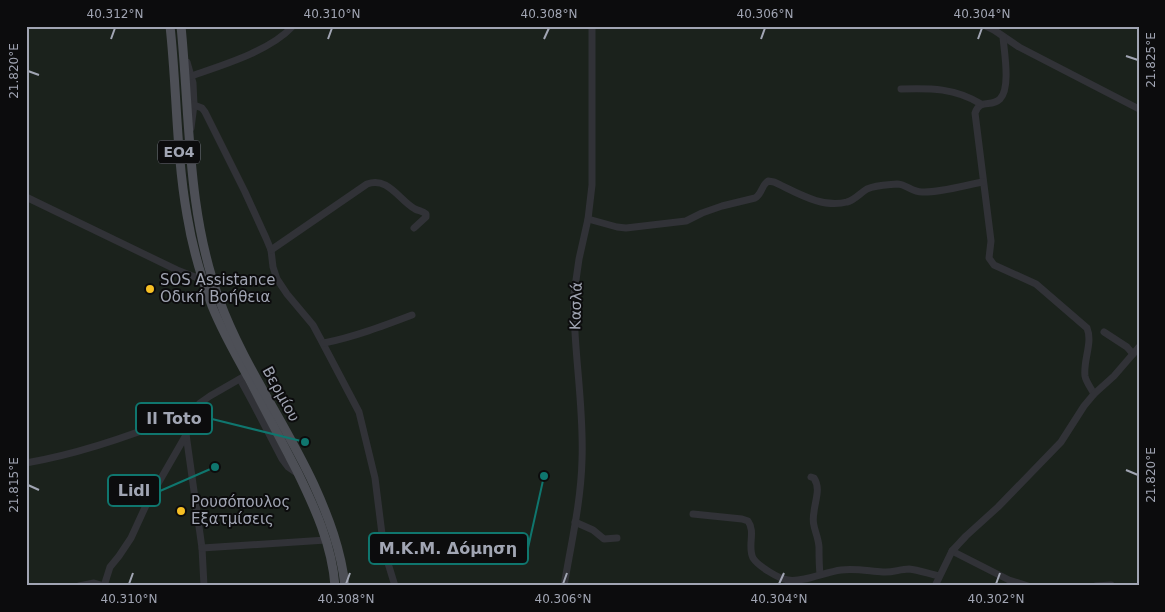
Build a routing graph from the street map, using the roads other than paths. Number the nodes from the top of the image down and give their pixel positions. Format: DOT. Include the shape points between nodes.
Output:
graph roads {
  1 [pos="170,26"];
  2 [pos="293,26"];
  3 [pos="592,26"];
  4 [pos="986,26"];
  5 [pos="181,30"];
  6 [pos="1002,37"];
  7 [pos="191,76"];
  8 [pos="901,89"];
  9 [pos="981,104"];
  10 [pos="194,106"];
  11 [pos="1139,109"];
  12 [pos="190,153"];
  13 [pos="983,182"];
  14 [pos="26,196"];
  15 [pos="588,219"];
  16 [pos="414,228"];
  17 [pos="271,250"];
  18 [pos="206,274"];
  19 [pos="412,315"];
  20 [pos="1104,332"];
  21 [pos="324,343"];
  22 [pos="1139,347"];
  23 [pos="1133,354"];
  24 [pos="246,375"];
  25 [pos="1094,394"];
  26 [pos="193,412"];
  27 [pos="186,434"];
  28 [pos="26,463"];
  29 [pos="810,477"];
  30 [pos="693,514"];
  31 [pos="575,522"];
  32 [pos="617,538"];
  33 [pos="326,540"];
  34 [pos="202,548"];
  35 [pos="952,551"];
  36 [pos="820,574"];
  37 [pos="939,576"];
  38 [pos="1111,585"];
  39 [pos="78,586"];
  40 [pos="104,586"];
  41 [pos="204,586"];
  42 [pos="335,586"];
  43 [pos="345,586"];
  44 [pos="395,586"];
  45 [pos="564,586"];
  46 [pos="935,586"];
  47 [pos="1028,586"];
  48 [pos="1096,586"];
  1 -- 18 [label="main road, ΕΟ4" via="182,186 190,235"];
  2 -- 7 [label="street" via="262,49"];
  3 -- 15 [label="street, Κασλά" via="592,185"];
  4 -- 6 [label="street"];
  5 -- 7 [label="street"];
  5 -- 12 [label="main road, ΕΟ4"];
  6 -- 9 [label="street" via="1006,74 1004,93 996,102"];
  6 -- 11 [label="street"];
  7 -- 10 [label="street"];
  8 -- 9 [label="street" via="942,89"];
  9 -- 13 [label="street" via="975,113"];
  10 -- 12 [label="street"];
  10 -- 17 [label="street" via="205,112"];
  12 -- 18 [label="main road, ΕΟ4"];
  13 -- 15 [label="street" via="927,192 915,191 901,184 882,186 868,189 850,201 829,203 816,201 768,181 755,198 722,206 682,222 626,228"];
  13 -- 25 [label="street" via="991,241 990,260 994,265 1039,286 1087,328 1085,374"];
  14 -- 18 [label="street" via="176,270 195,277"];
  15 -- 31 [label="street, Κασλά" via="574,301 582,451"];
  16 -- 17 [label="street" via="426,214 376,181"];
  17 -- 21 [label="street" via="277,279"];
  18 -- 24 [label="main road, Βερμίου / ΕΟ4" via="231,328"];
  19 -- 21 [label="street"];
  20 -- 23 [label="street"];
  21 -- 44 [label="street" via="359,412 374,472 384,550"];
  22 -- 23 [label="street"];
  23 -- 25 [label="street"];
  24 -- 26 [label="street" via="210,396"];
  24 -- 33 [label="main road, Βερμίου / ΕΟ4" via="310,497"];
  24 -- 43 [label="main road, Βερμίου / ΕΟ4" via="308,472 331,522"];
  25 -- 35 [label="street" via="1061,442"];
  26 -- 27 [label="street"];
  26 -- 28 [label="street" via="79,452"];
  27 -- 34 [label="street"];
  27 -- 40 [label="street" via="134,531 110,568"];
  29 -- 36 [label="street" via="818,485 813,523"];
  30 -- 36 [label="street" via="748,521 752,529 750,544 753,558 779,577 796,580"];
  31 -- 32 [label="street" via="604,539"];
  31 -- 45 [label="street, Κασλά"];
  33 -- 34 [label="street"];
  33 -- 42 [label="main road, Βερμίου / ΕΟ4"];
  34 -- 41 [label="street"];
  35 -- 37 [label="street"];
  35 -- 47 [label="street"];
  36 -- 37 [label="street" via="848,569 886,572 908,569"];
  37 -- 46 [label="street"];
  38 -- 48 [label="street"];
  39 -- 40 [label="street" via="94,583"];
}
